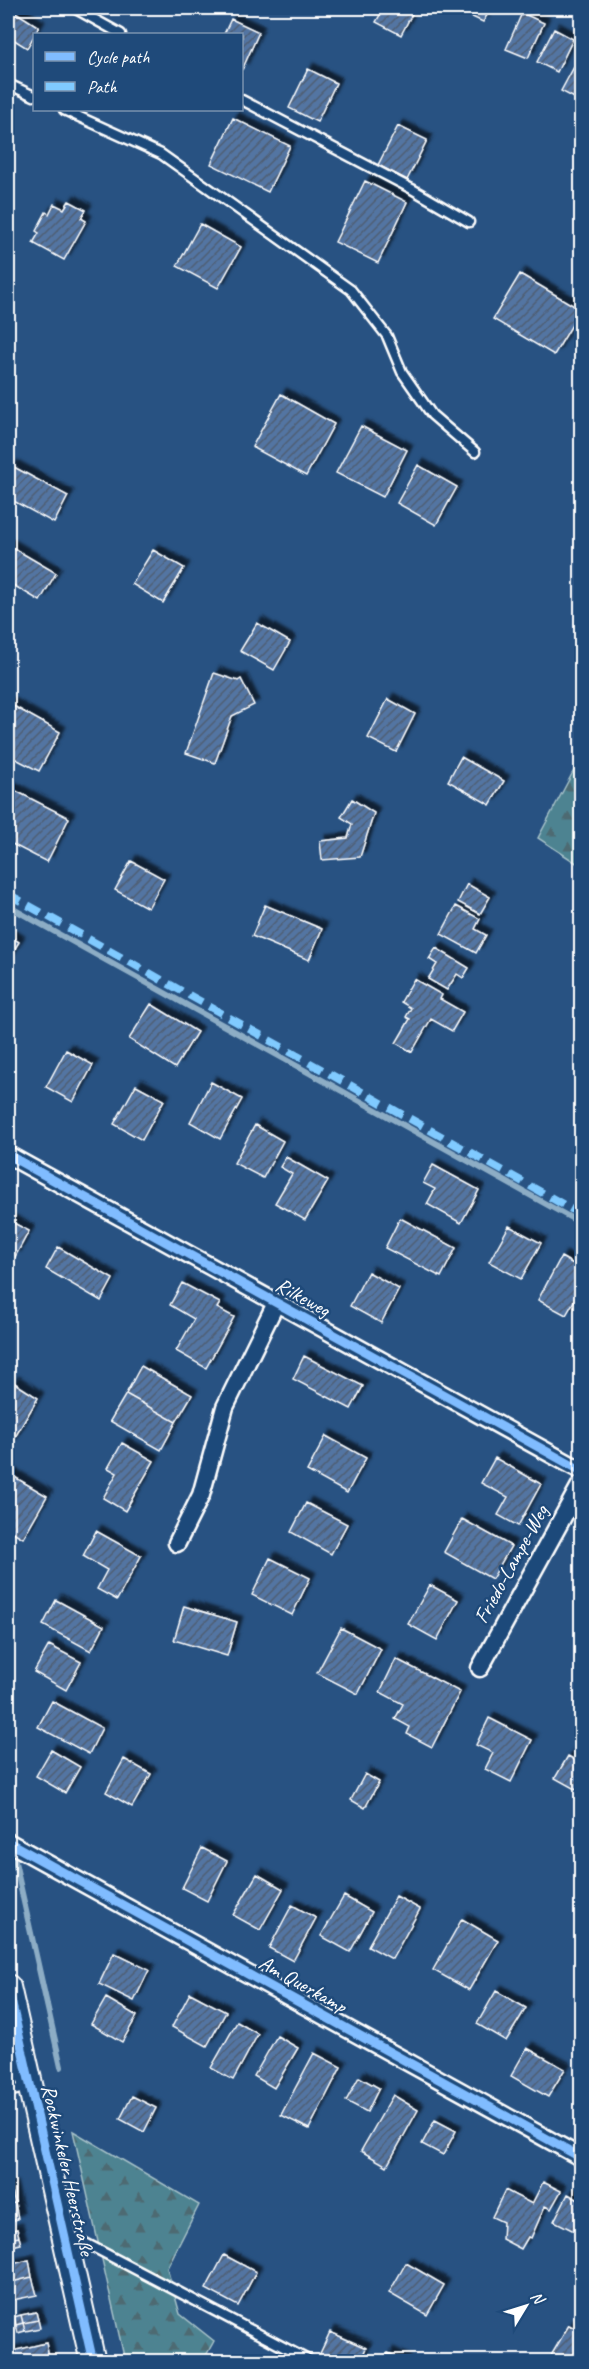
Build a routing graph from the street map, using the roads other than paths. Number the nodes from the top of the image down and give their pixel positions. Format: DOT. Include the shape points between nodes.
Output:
graph roads {
  1 [pos="74,8"];
  2 [pos="120,33"];
  3 [pos="8,84"];
  4 [pos="33,96"];
  5 [pos="243,101"];
  6 [pos="66,111"];
  7 [pos="469,222"];
  8 [pos="475,452"];
  9 [pos="8,1155"];
  10 [pos="276,1303"];
  11 [pos="582,1471"];
  12 [pos="582,1482"];
  13 [pos="177,1542"];
  14 [pos="480,1668"];
  15 [pos="8,1842"];
  16 [pos="8,1987"];
  17 [pos="19,2089"];
  18 [pos="582,2158"];
  19 [pos="64,2232"];
  20 [pos="93,2361"];
  21 [pos="312,2361"];
  1 -- 2 [label="lane"];
  3 -- 4 [label="lane"];
  5 -- 7 [label="lane"];
  6 -- 8 [label="lane" via="161,154 351,290 387,336 402,372 432,415"];
  9 -- 10 [label="street, Rilkeweg"];
  10 -- 11 [label="street, Rilkeweg"];
  10 -- 13 [label="street" via="225,1407 201,1496"];
  12 -- 14 [label="street, Friedo-Lampe-Weg"];
  15 -- 18 [label="street, Am Querkamp"];
  16 -- 17 [label="main road, Rockwinkeler Heerstraße"];
  17 -- 19 [label="main road, Rockwinkeler Heerstraße"];
  19 -- 20 [label="main road, Rockwinkeler Heerstraße"];
  19 -- 21 [label="lane, Rockwinkeler Heerstraße"];
}
